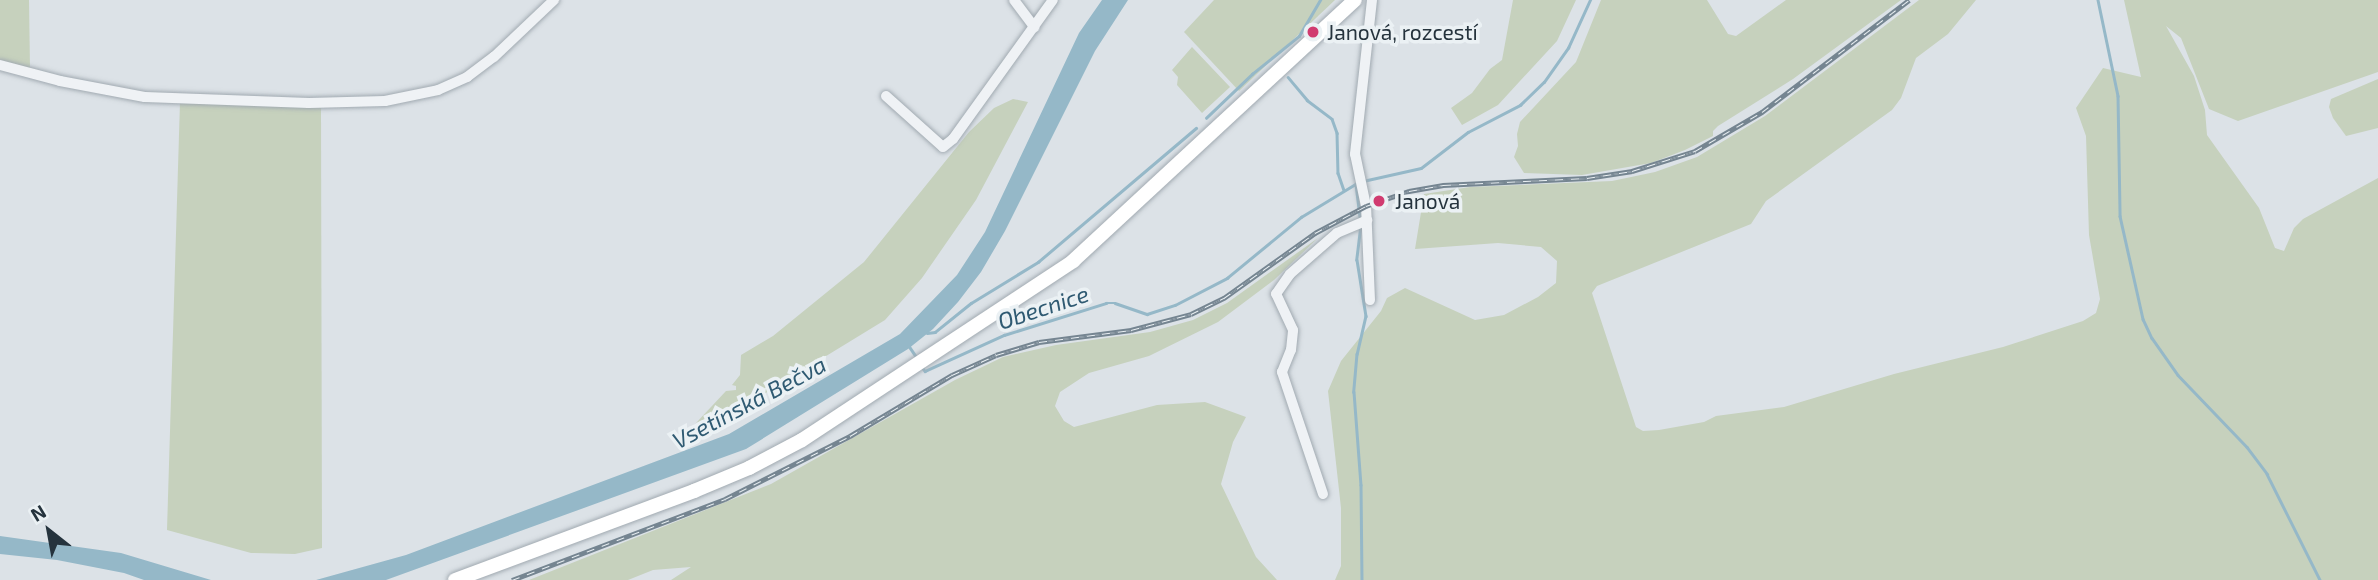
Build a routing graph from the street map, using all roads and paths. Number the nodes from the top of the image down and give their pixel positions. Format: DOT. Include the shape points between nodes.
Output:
graph roads {
  1 [pos="554,0"];
  2 [pos="1014,0"];
  3 [pos="1053,0"];
  4 [pos="1356,0"];
  5 [pos="1371,0"];
  6 [pos="1034,27"];
  7 [pos="0,65"];
  8 [pos="886,96"];
  9 [pos="1367,220"];
  10 [pos="1370,300"];
  11 [pos="1323,494"];
  12 [pos="455,580"];
  1 -- 7 [label="street" via="467,77 438,90 385,101 145,97"];
  2 -- 6 [label="street"];
  3 -- 6 [label="street"];
  4 -- 12 [label="main road" via="1073,261 802,440 749,468"];
  5 -- 9 [label="street" via="1355,154"];
  6 -- 8 [label="street" via="943,147"];
  9 -- 10 [label="street"];
  9 -- 11 [label="street" via="1338,233 1290,274 1276,294 1293,330 1282,372"];
}
